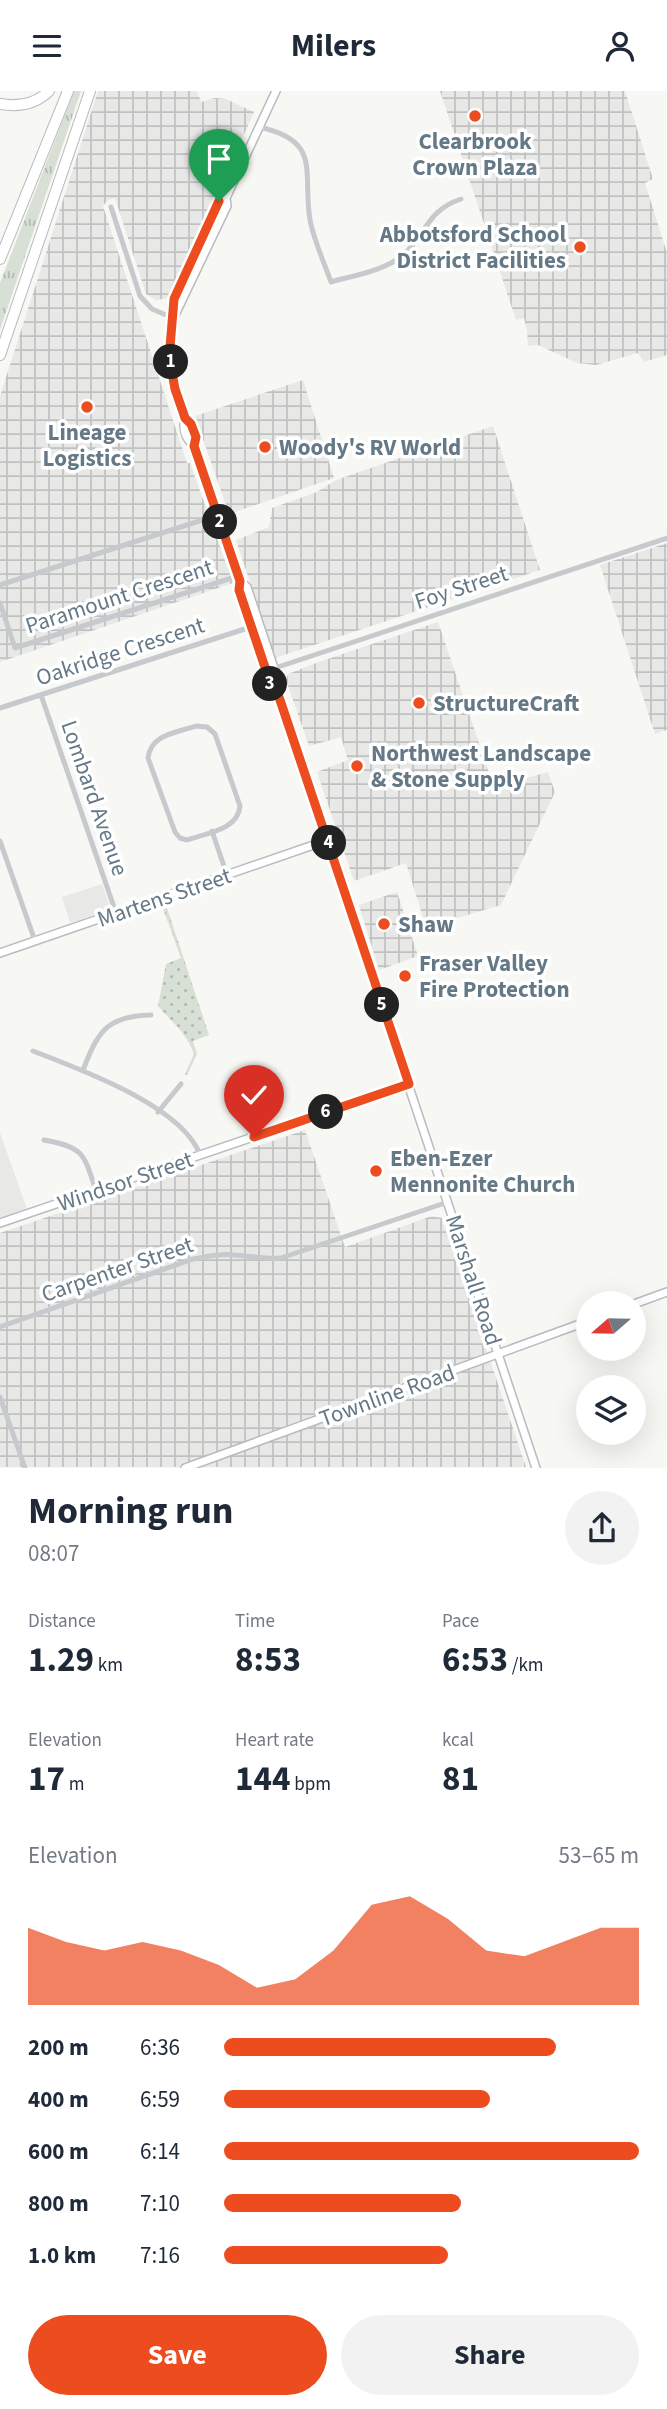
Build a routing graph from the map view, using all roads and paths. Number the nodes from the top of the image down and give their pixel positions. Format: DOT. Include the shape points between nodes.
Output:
graph roads {
  1 [pos="49,91"];
  2 [pos="68,91"];
  3 [pos="90,91"];
  4 [pos="276,91"];
  5 [pos="0,104"];
  6 [pos="259,127"];
  7 [pos="226,198"];
  8 [pos="461,199"];
  9 [pos="111,207"];
  10 [pos="201,241"];
  11 [pos="0,259"];
  12 [pos="189,286"];
  13 [pos="173,318"];
  14 [pos="0,355"];
  15 [pos="218,515"];
  16 [pos="667,538"];
  17 [pos="239,578"];
  18 [pos="0,585"];
  19 [pos="0,603"];
  20 [pos="251,627"];
  21 [pos="270,670"];
  22 [pos="41,695"];
  23 [pos="0,708"];
  24 [pos="212,831"];
  25 [pos="328,840"];
  26 [pos="0,841"];
  27 [pos="227,876"];
  28 [pos="116,913"];
  29 [pos="35,941"];
  30 [pos="0,953"];
  31 [pos="151,1015"];
  32 [pos="33,1051"];
  33 [pos="83,1070"];
  34 [pos="181,1084"];
  35 [pos="409,1084"];
  36 [pos="158,1112"];
  37 [pos="44,1140"];
  38 [pos="200,1155"];
  39 [pos="96,1191"];
  40 [pos="448,1202"];
  41 [pos="0,1223"];
  42 [pos="667,1292"];
  43 [pos="646,1300"];
  44 [pos="576,1326"];
  45 [pos="0,1327"];
  46 [pos="499,1355"];
  47 [pos="0,1397"];
  48 [pos="24,1468"];
  49 [pos="185,1468"];
  50 [pos="536,1468"];
  1 -- 5 [label="highway" via="22,105"];
  2 -- 11 [label="highway"];
  3 -- 14 [label="highway"];
  4 -- 6 [label="main road, Marshall Road"];
  6 -- 7 [label="main road, Marshall Road"];
  6 -- 8 [label="street" via="292,139 307,159 311,224 331,282 384,266 402,255 438,211"];
  7 -- 10 [label="main road, Marshall Road" via="219,201"];
  7 -- 12 [label="main road, Marshall Road" via="227,206"];
  9 -- 13 [label="street" via="140,296 152,309"];
  10 -- 12 [label="main road" via="204,244"];
  10 -- 13 [label="main road, Marshall Road" via="174,299"];
  12 -- 13 [label="main road, Marshall Road"];
  13 -- 15 [label="main road, Marshall Road" via="171,367 185,418 183,426"];
  15 -- 17 [label="main road, Marshall Road"];
  15 -- 18 [label="street, Paramount Crescent"];
  16 -- 21 [label="street, Foy Street"];
  17 -- 19 [label="street, Paramount Crescent" via="15,648"];
  17 -- 20 [label="main road, Marshall Road"];
  17 -- 21 [label="main road, Marshall Road" via="247,587"];
  20 -- 21 [label="main road, Marshall Road"];
  20 -- 22 [label="street, Oakridge Crescent"];
  21 -- 25 [label="main road, Marshall Road" via="272,688 278,694"];
  22 -- 23 [label="street, Oakridge Crescent"];
  22 -- 28 [label="street, Lombard Avenue"];
  24 -- 24 [label="street" via="232,824 239,817 240,806 215,734 196,726 157,739 149,747 148,758 175,832 187,840"];
  24 -- 27 [label="street"];
  25 -- 27 [label="main road, Martens Street"];
  25 -- 35 [label="main road, Marshall Road"];
  26 -- 29 [label="street"];
  27 -- 28 [label="main road, Martens Street"];
  28 -- 29 [label="main road, Martens Street"];
  29 -- 30 [label="main road, Martens Street"];
  31 -- 33 [label="street" via="111,1022 94,1041"];
  32 -- 33 [label="street"];
  33 -- 36 [label="street" via="121,1087"];
  34 -- 36 [label="street"];
  35 -- 38 [label="main road, Windsor Street"];
  35 -- 40 [label="main road, Marshall Road"];
  36 -- 38 [label="street" via="189,1135"];
  37 -- 39 [label="street" via="80,1152"];
  38 -- 39 [label="main road, Windsor Street"];
  39 -- 41 [label="main road, Windsor Street"];
  40 -- 45 [label="street, Carpenter Street" via="281,1258 225,1255 193,1259"];
  40 -- 46 [label="main road, Marshall Road"];
  42 -- 43 [label="main road"];
  44 -- 46 [label="main road, Townline Road"];
  46 -- 49 [label="main road, Townline Road"];
  46 -- 50 [label="main road, Marshall Road"];
  47 -- 48 [label="street"];
}
